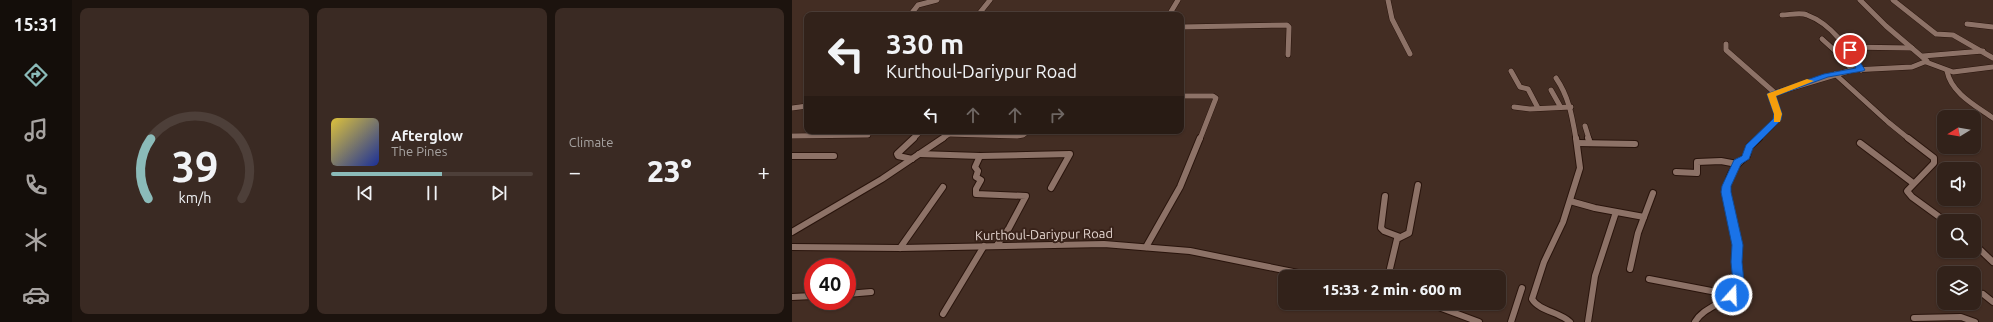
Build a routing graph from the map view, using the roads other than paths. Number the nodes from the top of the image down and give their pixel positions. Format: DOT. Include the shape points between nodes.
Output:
graph roads {
  1 [pos="937,0"];
  2 [pos="990,0"];
  3 [pos="1178,0"];
  4 [pos="1388,0"];
  5 [pos="1860,0"];
  6 [pos="1892,0"];
  7 [pos="913,12"];
  8 [pos="980,12"];
  9 [pos="1171,12"];
  10 [pos="1782,15"];
  11 [pos="1967,24"];
  12 [pos="1184,27"];
  13 [pos="1993,27"];
  14 [pos="1822,39"];
  15 [pos="1726,44"];
  16 [pos="1847,47"];
  17 [pos="1912,48"];
  18 [pos="1982,51"];
  19 [pos="1410,54"];
  20 [pos="1288,55"];
  21 [pos="1993,58"];
  22 [pos="1925,59"];
  23 [pos="1993,67"];
  24 [pos="1852,70"];
  25 [pos="1861,70"];
  26 [pos="1511,71"];
  27 [pos="1947,71"];
  28 [pos="1834,74"];
  29 [pos="1556,78"];
  30 [pos="1551,90"];
  31 [pos="1775,93"];
  32 [pos="1184,96"];
  33 [pos="804,106"];
  34 [pos="1514,106"];
  35 [pos="1560,106"];
  36 [pos="1571,107"];
  37 [pos="792,108"];
  38 [pos="1538,108"];
  39 [pos="1993,118"];
  40 [pos="1586,126"];
  41 [pos="806,134"];
  42 [pos="840,134"];
  43 [pos="918,134"];
  44 [pos="949,134"];
  45 [pos="972,134"];
  46 [pos="1025,134"];
  47 [pos="868,135"];
  48 [pos="792,136"];
  49 [pos="1860,142"];
  50 [pos="1577,143"];
  51 [pos="1590,143"];
  52 [pos="1635,144"];
  53 [pos="919,154"];
  54 [pos="792,156"];
  55 [pos="834,156"];
  56 [pos="980,156"];
  57 [pos="912,159"];
  58 [pos="1737,164"];
  59 [pos="1676,172"];
  60 [pos="1913,183"];
  61 [pos="1418,185"];
  62 [pos="943,187"];
  63 [pos="1051,188"];
  64 [pos="1653,193"];
  65 [pos="1385,196"];
  66 [pos="1570,201"];
  67 [pos="1616,212"];
  68 [pos="1937,215"];
  69 [pos="1644,217"];
  70 [pos="792,232"];
  71 [pos="1400,237"];
  72 [pos="984,246"];
  73 [pos="997,246"];
  74 [pos="792,247"];
  75 [pos="1146,247"];
  76 [pos="900,248"];
  77 [pos="1981,251"];
  78 [pos="1993,262"];
  79 [pos="1630,269"];
  80 [pos="1284,270"];
  81 [pos="1390,270"];
  82 [pos="1649,279"];
  83 [pos="1522,288"];
  84 [pos="871,292"];
  85 [pos="856,293"];
  86 [pos="1983,294"];
  87 [pos="1732,295"];
  88 [pos="804,296"];
  89 [pos="792,297"];
  90 [pos="1519,298"];
  91 [pos="1533,301"];
  92 [pos="1993,302"];
  93 [pos="1444,310"];
  94 [pos="943,314"];
  95 [pos="1914,318"];
  96 [pos="1468,320"];
  97 [pos="1479,322"];
  98 [pos="1511,322"];
  99 [pos="1570,322"];
  100 [pos="1588,322"];
  101 [pos="1695,322"];
  102 [pos="1975,322"];
  1 -- 7 [label="street" via="918,5"];
  2 -- 8 [label="street"];
  3 -- 9 [label="street"];
  4 -- 19 [label="street" via="1392,19"];
  5 -- 17 [label="street"];
  6 -- 18 [label="street" via="1936,34 1953,36"];
  10 -- 16 [label="street" via="1808,15"];
  11 -- 13 [label="street"];
  12 -- 20 [label="street" via="1287,25"];
  14 -- 24 [label="street"];
  15 -- 31 [label="street" via="1726,50 1736,60"];
  16 -- 17 [label="street"];
  16 -- 25 [label="street"];
  17 -- 22 [label="street"];
  18 -- 21 [label="street"];
  18 -- 22 [label="street"];
  22 -- 25 [label="street" via="1912,67"];
  22 -- 27 [label="street"];
  23 -- 27 [label="street"];
  24 -- 25 [label="street"];
  24 -- 28 [label="street"];
  26 -- 38 [label="street" via="1520,87 1528,89"];
  27 -- 39 [label="street" via="1954,88"];
  28 -- 31 [label="street"];
  28 -- 60 [label="street" via="1888,122 1934,158 1934,163"];
  29 -- 36 [label="street"];
  30 -- 35 [label="street"];
  31 -- 58 [label="street" via="1771,97 1778,114 1777,120 1749,147 1747,156"];
  32 -- 75 [label="street" via="1216,98 1180,187"];
  33 -- 37 [label="street"];
  34 -- 38 [label="street"];
  35 -- 36 [label="street"];
  35 -- 38 [label="street"];
  36 -- 50 [label="street"];
  40 -- 51 [label="street"];
  41 -- 48 [label="street"];
  42 -- 47 [label="street"];
  43 -- 57 [label="street" via="897,155"];
  44 -- 53 [label="street"];
  45 -- 46 [label="street"];
  49 -- 60 [label="street"];
  50 -- 51 [label="street"];
  50 -- 66 [label="street" via="1580,168"];
  51 -- 52 [label="street"];
  53 -- 56 [label="street"];
  53 -- 57 [label="street"];
  54 -- 55 [label="street"];
  56 -- 63 [label="street" via="1070,154"];
  56 -- 73 [label="street" via="975,167 978,171 976,177 982,180 976,194 1026,196"];
  57 -- 70 [label="street" via="867,189"];
  58 -- 59 [label="street" via="1721,161 1697,162 1697,173"];
  58 -- 87 [label="street" via="1726,186 1737,245 1739,282"];
  60 -- 68 [label="street" via="1908,188 1908,193"];
  61 -- 71 [label="street" via="1410,233"];
  62 -- 76 [label="street"];
  64 -- 69 [label="street"];
  65 -- 71 [label="street" via="1381,228"];
  66 -- 67 [label="street"];
  66 -- 91 [label="street" via="1542,268"];
  67 -- 69 [label="street"];
  67 -- 100 [label="street" via="1595,276"];
  69 -- 79 [label="street"];
  71 -- 81 [label="street" via="1396,242"];
  72 -- 73 [label="street, Kurthoul-Dariypur Road"];
  72 -- 76 [label="street, Kurthoul-Dariypur Road"];
  72 -- 94 [label="street"];
  73 -- 75 [label="street, Kurthoul-Dariypur Road" via="1082,243"];
  74 -- 76 [label="street, Kurthoul-Dariypur Road"];
  75 -- 80 [label="street, Kurthoul-Dariypur Road" via="1190,251"];
  77 -- 78 [label="street"];
  82 -- 87 [label="street"];
  83 -- 90 [label="street"];
  84 -- 85 [label="street"];
  86 -- 92 [label="street"];
  87 -- 101 [label="street" via="1704,312"];
  88 -- 89 [label="street"];
  90 -- 91 [label="street"];
  90 -- 98 [label="street"];
  91 -- 99 [label="street" via="1566,317"];
  93 -- 96 [label="street"];
  95 -- 102 [label="street" via="1961,317"];
  96 -- 97 [label="street"];
}
